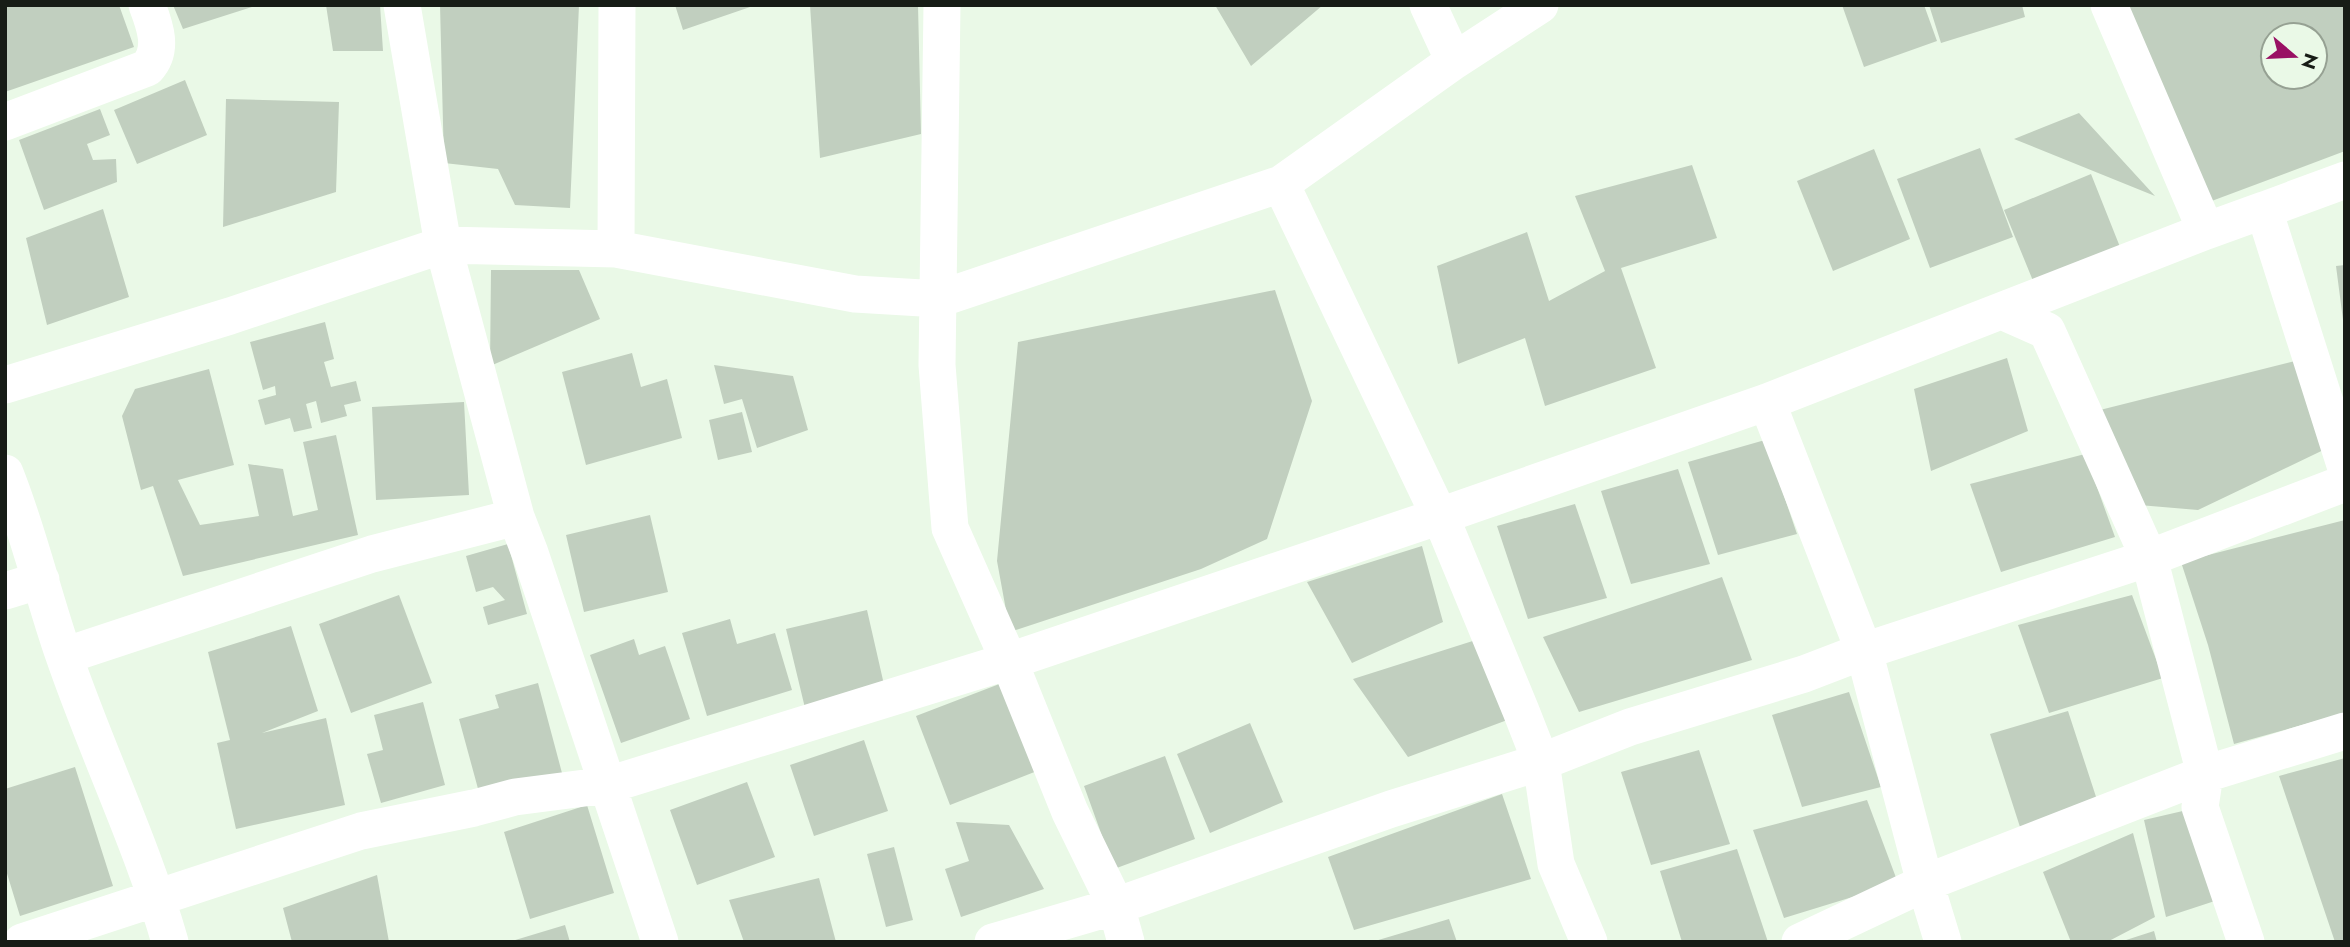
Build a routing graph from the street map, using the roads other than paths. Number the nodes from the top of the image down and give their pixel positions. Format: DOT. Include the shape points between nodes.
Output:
graph roads {
  1 [pos="147,5"];
  2 [pos="402,5"];
  3 [pos="617,5"];
  4 [pos="942,5"];
  5 [pos="1428,5"];
  6 [pos="1539,5"];
  7 [pos="2109,5"];
  8 [pos="1454,61"];
  9 [pos="5,122"];
  10 [pos="2345,180"];
  11 [pos="1281,184"];
  12 [pos="2264,210"];
  13 [pos="2206,231"];
  14 [pos="443,245"];
  15 [pos="616,248"];
  16 [pos="939,299"];
  17 [pos="2002,312"];
  18 [pos="5,385"];
  19 [pos="1768,402"];
  20 [pos="2345,465"];
  21 [pos="5,473"];
  22 [pos="2345,483"];
  23 [pos="1440,516"];
  24 [pos="516,517"];
  25 [pos="2149,558"];
  26 [pos="41,580"];
  27 [pos="5,591"];
  28 [pos="1864,650"];
  29 [pos="64,656"];
  30 [pos="1009,661"];
  31 [pos="2345,731"];
  32 [pos="1541,762"];
  33 [pos="2205,774"];
  34 [pos="608,785"];
  35 [pos="1925,883"];
  36 [pos="157,898"];
  37 [pos="1116,906"];
  38 [pos="22,942"];
  39 [pos="170,942"];
  40 [pos="660,942"];
  41 [pos="993,942"];
  42 [pos="1126,942"];
  43 [pos="1589,942"];
  44 [pos="1800,942"];
  45 [pos="1943,942"];
  46 [pos="2246,942"];
  1 -- 9 [label="street" via="158,45 148,68"];
  2 -- 14 [label="street"];
  3 -- 15 [label="street"];
  4 -- 16 [label="street"];
  5 -- 8 [label="street"];
  6 -- 8 [label="street"];
  7 -- 13 [label="street"];
  8 -- 11 [label="street"];
  10 -- 12 [label="street"];
  11 -- 16 [label="street"];
  11 -- 23 [label="street"];
  12 -- 13 [label="street"];
  12 -- 20 [label="street"];
  13 -- 17 [label="street"];
  14 -- 15 [label="street"];
  14 -- 18 [label="street"];
  14 -- 24 [label="street"];
  15 -- 16 [label="street" via="855,294"];
  16 -- 30 [label="street" via="937,365 950,528"];
  17 -- 19 [label="street"];
  17 -- 25 [label="street" via="2048,331"];
  19 -- 23 [label="street"];
  19 -- 28 [label="street"];
  21 -- 26 [label="street"];
  22 -- 25 [label="street"];
  23 -- 30 [label="street"];
  23 -- 32 [label="street"];
  24 -- 29 [label="street" via="372,554"];
  24 -- 34 [label="street"];
  25 -- 28 [label="street"];
  25 -- 33 [label="street"];
  26 -- 27 [label="street"];
  26 -- 29 [label="street"];
  28 -- 32 [label="street" via="1804,674 1630,727"];
  28 -- 35 [label="street"];
  29 -- 36 [label="street"];
  30 -- 34 [label="street"];
  30 -- 37 [label="street" via="1070,812"];
  31 -- 33 [label="street"];
  32 -- 37 [label="street" via="1391,809"];
  32 -- 43 [label="street" via="1556,864"];
  33 -- 35 [label="street"];
  33 -- 46 [label="street" via="2200,807"];
  34 -- 36 [label="street" via="514,797 361,831"];
  34 -- 40 [label="street"];
  35 -- 44 [label="street"];
  35 -- 45 [label="street"];
  36 -- 38 [label="street"];
  36 -- 39 [label="street"];
  37 -- 41 [label="street"];
  37 -- 42 [label="street"];
}
